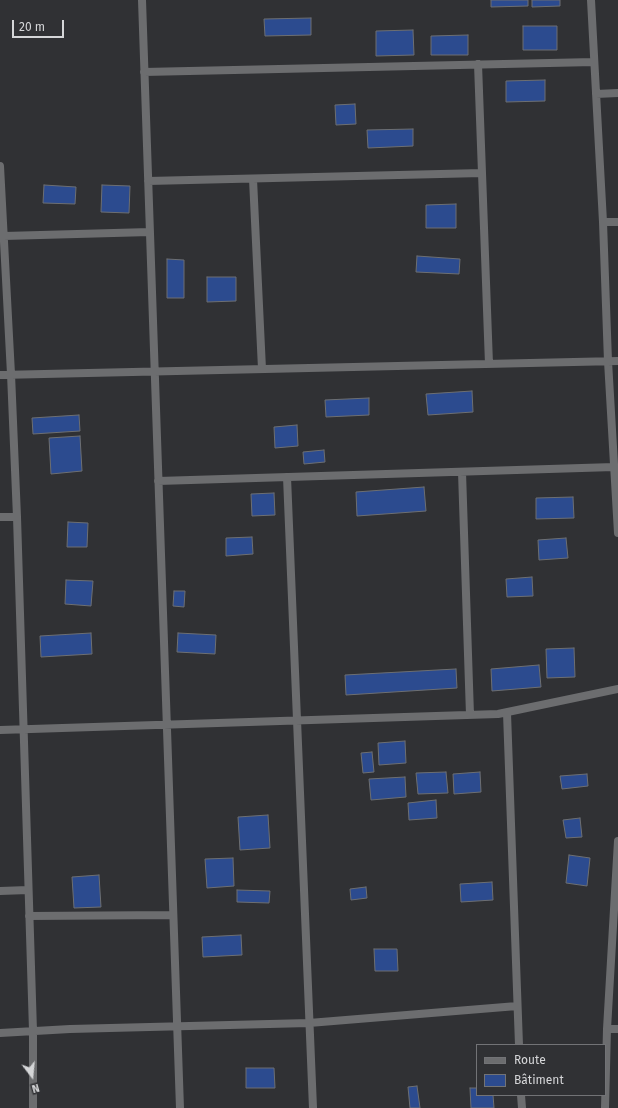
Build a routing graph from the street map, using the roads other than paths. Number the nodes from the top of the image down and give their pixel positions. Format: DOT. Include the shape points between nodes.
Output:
graph roads {
  1 [pos="142,0"];
  2 [pos="591,0"];
  3 [pos="594,62"];
  4 [pos="478,64"];
  5 [pos="144,72"];
  6 [pos="618,93"];
  7 [pos="596,94"];
  8 [pos="0,166"];
  9 [pos="482,173"];
  10 [pos="253,179"];
  11 [pos="148,181"];
  12 [pos="603,222"];
  13 [pos="618,222"];
  14 [pos="150,232"];
  15 [pos="4,236"];
  16 [pos="608,361"];
  17 [pos="618,361"];
  18 [pos="489,364"];
  19 [pos="262,369"];
  20 [pos="155,372"];
  21 [pos="11,374"];
  22 [pos="0,375"];
  23 [pos="614,467"];
  24 [pos="462,472"];
  25 [pos="287,477"];
  26 [pos="158,481"];
  27 [pos="617,499"];
  28 [pos="0,517"];
  29 [pos="17,517"];
  30 [pos="618,533"];
  31 [pos="618,689"];
  32 [pos="507,712"];
  33 [pos="470,715"];
  34 [pos="297,721"];
  35 [pos="167,725"];
  36 [pos="0,730"];
  37 [pos="24,730"];
  38 [pos="618,841"];
  39 [pos="28,890"];
  40 [pos="0,891"];
  41 [pos="173,914"];
  42 [pos="29,916"];
  43 [pos="517,1006"];
  44 [pos="309,1023"];
  45 [pos="177,1027"];
  46 [pos="607,1029"];
  47 [pos="618,1029"];
  48 [pos="33,1031"];
  49 [pos="0,1033"];
  50 [pos="519,1044"];
  51 [pos="521,1096"];
  52 [pos="33,1108"];
  53 [pos="180,1108"];
  54 [pos="313,1108"];
  55 [pos="522,1108"];
  56 [pos="606,1108"];
  1 -- 5 [label="street"];
  2 -- 3 [label="street"];
  3 -- 4 [label="street"];
  3 -- 7 [label="street"];
  4 -- 5 [label="street"];
  4 -- 9 [label="street"];
  5 -- 11 [label="street"];
  6 -- 7 [label="street"];
  7 -- 12 [label="street"];
  8 -- 15 [label="street"];
  9 -- 10 [label="street"];
  9 -- 18 [label="street"];
  10 -- 11 [label="street"];
  10 -- 19 [label="street"];
  11 -- 14 [label="street"];
  12 -- 13 [label="street"];
  12 -- 16 [label="street"];
  14 -- 15 [label="street"];
  14 -- 20 [label="street"];
  15 -- 21 [label="street"];
  16 -- 17 [label="street"];
  16 -- 18 [label="street"];
  16 -- 23 [label="street"];
  18 -- 19 [label="street"];
  19 -- 20 [label="street"];
  20 -- 21 [label="street"];
  20 -- 26 [label="street"];
  21 -- 22 [label="street"];
  21 -- 29 [label="street"];
  23 -- 24 [label="street"];
  23 -- 27 [label="street"];
  24 -- 25 [label="street"];
  24 -- 33 [label="street"];
  25 -- 26 [label="street"];
  25 -- 34 [label="street"];
  26 -- 35 [label="street"];
  27 -- 30 [label="street"];
  28 -- 29 [label="street"];
  29 -- 37 [label="street"];
  31 -- 32 [label="street"];
  32 -- 33 [label="street"];
  32 -- 43 [label="street"];
  33 -- 34 [label="street"];
  34 -- 35 [label="street"];
  34 -- 44 [label="street"];
  35 -- 37 [label="street"];
  35 -- 41 [label="street"];
  36 -- 37 [label="street"];
  37 -- 39 [label="street"];
  38 -- 46 [label="street"];
  39 -- 40 [label="street"];
  39 -- 42 [label="street"];
  41 -- 42 [label="street"];
  41 -- 45 [label="street"];
  42 -- 48 [label="street"];
  43 -- 44 [label="street"];
  43 -- 50 [label="street"];
  44 -- 45 [label="street"];
  44 -- 54 [label="street"];
  45 -- 48 [label="street"];
  45 -- 53 [label="street"];
  46 -- 47 [label="street"];
  46 -- 56 [label="street"];
  48 -- 49 [label="street"];
  48 -- 52 [label="street"];
  51 -- 55 [label="street"];
}
